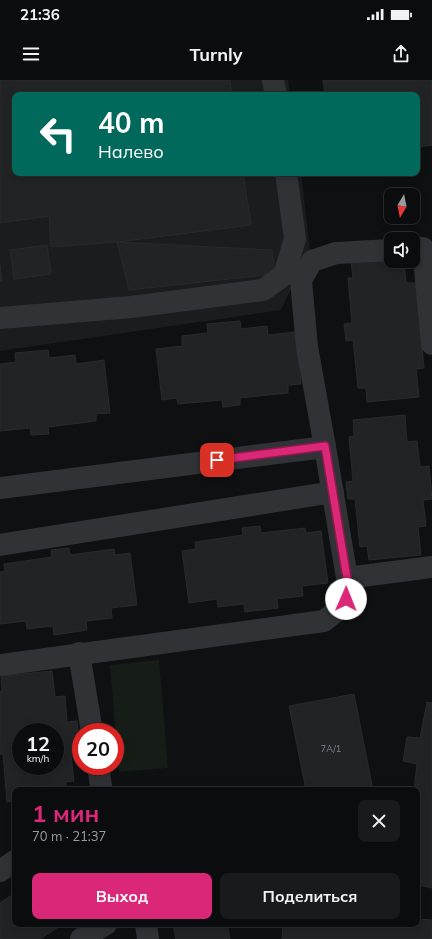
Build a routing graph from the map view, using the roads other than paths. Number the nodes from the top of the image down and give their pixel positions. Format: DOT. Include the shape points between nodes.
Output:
graph roads {
  1 [pos="274,80"];
  2 [pos="276,92"];
  3 [pos="286,176"];
  4 [pos="423,248"];
  5 [pos="384,250"];
  6 [pos="0,318"];
  7 [pos="432,344"];
  8 [pos="325,446"];
  9 [pos="0,488"];
  10 [pos="333,492"];
  11 [pos="0,545"];
  12 [pos="432,567"];
  13 [pos="347,578"];
  14 [pos="79,654"];
  15 [pos="0,665"];
  16 [pos="90,723"];
  17 [pos="99,775"];
  18 [pos="101,787"];
  19 [pos="12,863"];
  20 [pos="0,871"];
  21 [pos="101,927"];
  22 [pos="146,927"];
  23 [pos="81,939"];
  24 [pos="148,939"];
  1 -- 2 [label="lane"];
  3 -- 6 [label="lane" via="295,239 284,275 263,290"];
  4 -- 7 [label="lane"];
  5 -- 8 [label="lane" via="336,253 312,261 301,280 307,347"];
  8 -- 9 [label="lane"];
  8 -- 10 [label="lane"];
  10 -- 11 [label="lane"];
  10 -- 13 [label="lane"];
  12 -- 13 [label="lane"];
  13 -- 14 [label="lane" via="346,599 340,608 324,621"];
  14 -- 15 [label="lane"];
  14 -- 16 [label="lane"];
  17 -- 18 [label="lane"];
  19 -- 20 [label="lane"];
  21 -- 23 [label="lane"];
  22 -- 24 [label="lane"];
}
